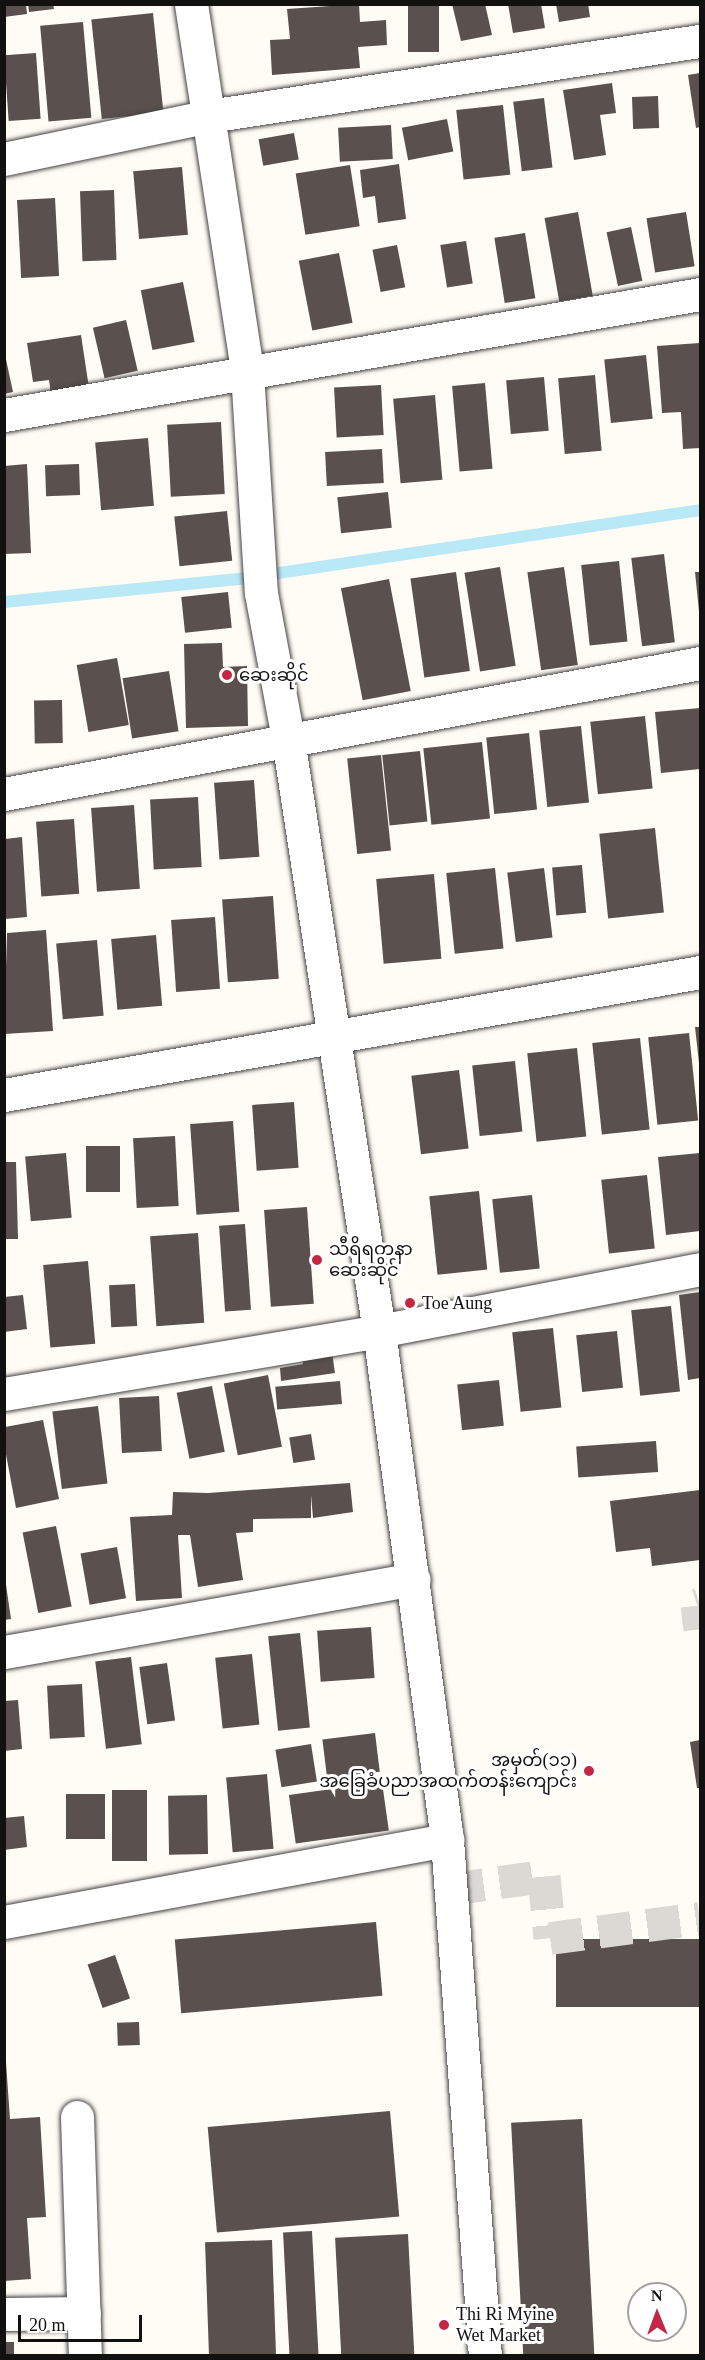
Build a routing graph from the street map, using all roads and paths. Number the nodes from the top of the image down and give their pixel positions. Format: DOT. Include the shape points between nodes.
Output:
graph roads {
  1 [pos="191,4"];
  2 [pos="700,40"];
  3 [pos="209,116"];
  4 [pos="4,159"];
  5 [pos="700,294"];
  6 [pos="247,372"];
  7 [pos="4,415"];
  8 [pos="700,663"];
  9 [pos="288,739"];
  10 [pos="4,794"];
  11 [pos="700,972"];
  12 [pos="334,1037"];
  13 [pos="4,1095"];
  14 [pos="700,1269"];
  15 [pos="379,1331"];
  16 [pos="4,1394"];
  17 [pos="414,1579"];
  18 [pos="4,1652"];
  19 [pos="447,1840"];
  20 [pos="4,1922"];
  21 [pos="77,2117"];
  22 [pos="84,2313"];
  23 [pos="4,2314"];
  24 [pos="85,2355"];
  25 [pos="485,2355"];
  1 -- 3 [label="street"];
  2 -- 3 [label="street"];
  3 -- 4 [label="street"];
  3 -- 6 [label="street"];
  5 -- 6 [label="street"];
  6 -- 7 [label="street"];
  6 -- 9 [label="street" via="261,593"];
  8 -- 9 [label="street"];
  9 -- 10 [label="street"];
  9 -- 12 [label="street"];
  11 -- 12 [label="street"];
  12 -- 13 [label="street"];
  12 -- 15 [label="street"];
  14 -- 15 [label="street"];
  15 -- 16 [label="street"];
  15 -- 17 [label="street"];
  17 -- 18 [label="street"];
  17 -- 19 [label="street"];
  19 -- 20 [label="street"];
  19 -- 25 [label="street"];
  21 -- 22 [label="street"];
  22 -- 23 [label="street"];
  22 -- 24 [label="street"];
}
